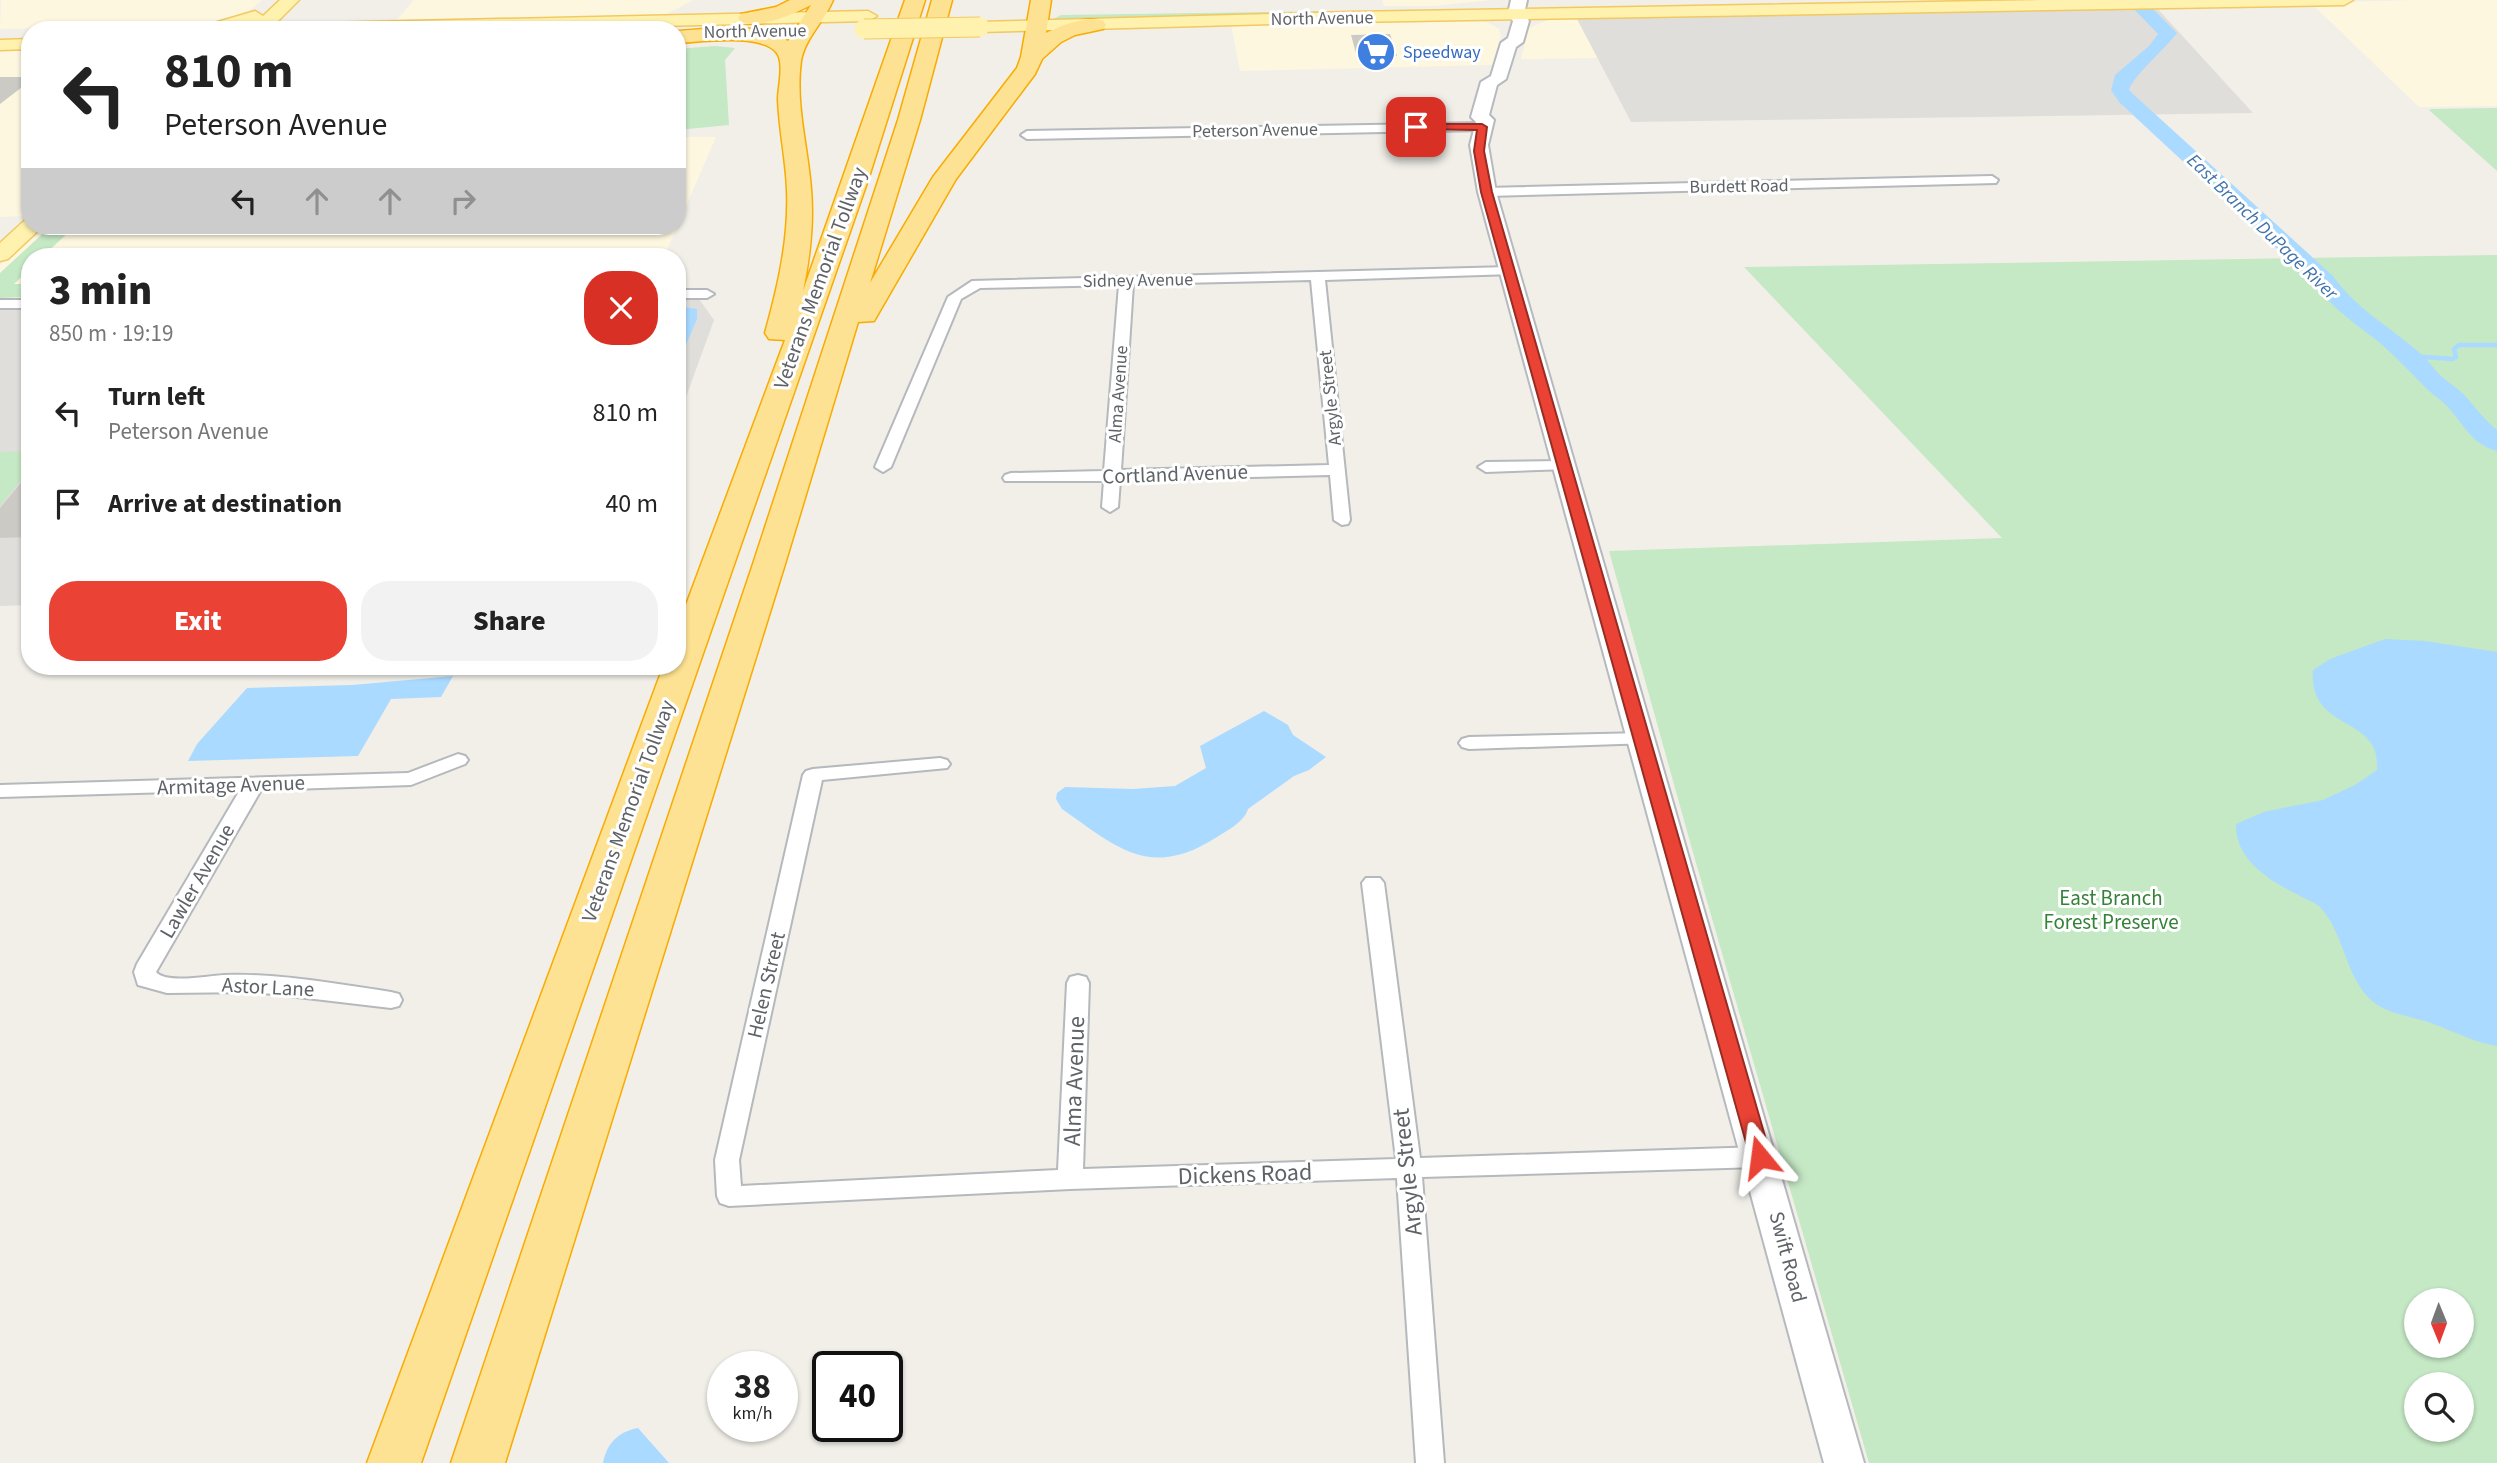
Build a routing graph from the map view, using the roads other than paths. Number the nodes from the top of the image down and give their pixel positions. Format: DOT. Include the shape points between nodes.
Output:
graph roads {
  1 [pos="915,0"];
  2 [pos="942,0"];
  3 [pos="1496,0"];
  4 [pos="1548,0"];
  5 [pos="1756,0"];
  6 [pos="2344,0"];
  7 [pos="1061,2"];
  8 [pos="280,4"];
  9 [pos="1581,4"];
  10 [pos="1907,4"];
  11 [pos="1465,6"];
  12 [pos="1517,6"];
  13 [pos="812,12"];
  14 [pos="1038,13"];
  15 [pos="1422,16"];
  16 [pos="748,18"];
  17 [pos="1100,18"];
  18 [pos="259,21"];
  19 [pos="277,21"];
  20 [pos="627,21"];
  21 [pos="21,33"];
  22 [pos="686,33"];
  23 [pos="0,34"];
  24 [pos="686,35"];
  25 [pos="1507,37"];
  26 [pos="21,44"];
  27 [pos="0,45"];
  28 [pos="1032,57"];
  29 [pos="791,59"];
  30 [pos="1484,124"];
  31 [pos="1027,135"];
  32 [pos="1992,180"];
  33 [pos="1487,192"];
  34 [pos="22,235"];
  35 [pos="0,254"];
  36 [pos="1509,271"];
  37 [pos="1318,276"];
  38 [pos="1126,280"];
  39 [pos="707,294"];
  40 [pos="686,295"];
  41 [pos="0,304"];
  42 [pos="21,304"];
  43 [pos="819,399"];
  44 [pos="1562,466"];
  45 [pos="883,467"];
  46 [pos="1486,467"];
  47 [pos="1338,470"];
  48 [pos="1112,476"];
  49 [pos="1012,478"];
  50 [pos="1110,507"];
  51 [pos="1342,520"];
  52 [pos="727,537"];
  53 [pos="686,651"];
  54 [pos="677,675"];
  55 [pos="1643,739"];
  56 [pos="1469,743"];
  57 [pos="458,760"];
  58 [pos="940,764"];
  59 [pos="254,785"];
  60 [pos="0,791"];
  61 [pos="1373,883"];
  62 [pos="146,979"];
  63 [pos="1078,983"];
  64 [pos="391,1000"];
  65 [pos="1760,1157"];
  66 [pos="1409,1169"];
  67 [pos="1070,1179"];
  68 [pos="729,1196"];
  69 [pos="394,1463"];
  70 [pos="478,1463"];
  71 [pos="1430,1463"];
  72 [pos="1844,1463"];
  1 -- 52 [label="highway, Veterans Memorial Tollway" via="880,112"];
  2 -- 43 [label="highway, Veterans Memorial Tollway" via="909,120"];
  3 -- 11 [label="main road"];
  4 -- 9 [label="main road"];
  5 -- 9 [label="main road, North Avenue"];
  6 -- 10 [label="main road, North Avenue"];
  7 -- 17 [label="highway"];
  8 -- 18 [label="main road"];
  8 -- 19 [label="main road"];
  9 -- 12 [label="main road, North Avenue"];
  10 -- 12 [label="main road, North Avenue"];
  11 -- 12 [label="main road, North Avenue"];
  11 -- 17 [label="main road, North Avenue"];
  12 -- 15 [label="main road, North Avenue"];
  12 -- 25 [label="street, Swift Road" via="1521,21 1515,42"];
  13 -- 14 [label="main road, North Avenue, bridge" via="866,22 982,20"];
  13 -- 16 [label="highway"];
  13 -- 22 [label="main road, North Avenue"];
  13 -- 29 [label="highway"];
  14 -- 17 [label="main road, North Avenue"];
  14 -- 28 [label="highway"];
  15 -- 17 [label="main road, North Avenue"];
  15 -- 25 [label="main road" via="1488,20 1498,23"];
  16 -- 20 [label="main road, North Avenue"];
  17 -- 28 [label="highway" via="1060,32"];
  21 -- 23 [label="main road"];
  24 -- 29 [label="highway" via="765,38 782,45"];
  25 -- 30 [label="street, Swift Road" via="1498,79 1489,82 1480,117"];
  26 -- 27 [label="main road"];
  28 -- 43 [label="highway" via="945,177"];
  29 -- 52 [label="highway" via="791,130 799,191 797,244 789,295"];
  30 -- 31 [label="street, Peterson Avenue"];
  30 -- 33 [label="street, Swift Road" via="1479,151"];
  32 -- 33 [label="street, Burdett Road"];
  33 -- 36 [label="street, Swift Road"];
  34 -- 35 [label="main road"];
  36 -- 37 [label="street, Sidney Avenue"];
  36 -- 44 [label="street, Swift Road"];
  37 -- 38 [label="street, Sidney Avenue"];
  37 -- 47 [label="street, Argyle Street"];
  38 -- 45 [label="street, Sidney Avenue" via="977,284 962,291 955,297"];
  38 -- 48 [label="street, Alma Avenue"];
  39 -- 40 [label="street"];
  41 -- 42 [label="street"];
  43 -- 70 [label="highway, Veterans Memorial Tollway" via="766,576"];
  44 -- 46 [label="street"];
  44 -- 55 [label="street, Swift Road"];
  47 -- 48 [label="street, Cortland Avenue"];
  47 -- 51 [label="street, Argyle Street"];
  48 -- 49 [label="street, Cortland Avenue"];
  48 -- 50 [label="street, Alma Avenue"];
  52 -- 53 [label="highway, Veterans Memorial Tollway"];
  54 -- 69 [label="highway, Veterans Memorial Tollway"];
  55 -- 56 [label="street"];
  55 -- 65 [label="street, Swift Road"];
  57 -- 59 [label="street, Armitage Avenue" via="411,779"];
  58 -- 68 [label="street, Helen Street" via="813,775 727,1160"];
  59 -- 60 [label="street, Armitage Avenue"];
  59 -- 62 [label="street, Lawler Avenue" via="148,964"];
  61 -- 66 [label="street, Argyle Street"];
  62 -- 64 [label="street, Astor Lane" via="168,985 285,986"];
  63 -- 67 [label="street, Alma Avenue"];
  65 -- 66 [label="street, Dickens Road"];
  65 -- 72 [label="street, Swift Road"];
  66 -- 67 [label="street, Dickens Road"];
  66 -- 71 [label="street, Argyle Street"];
  67 -- 68 [label="street, Dickens Road"];
}
